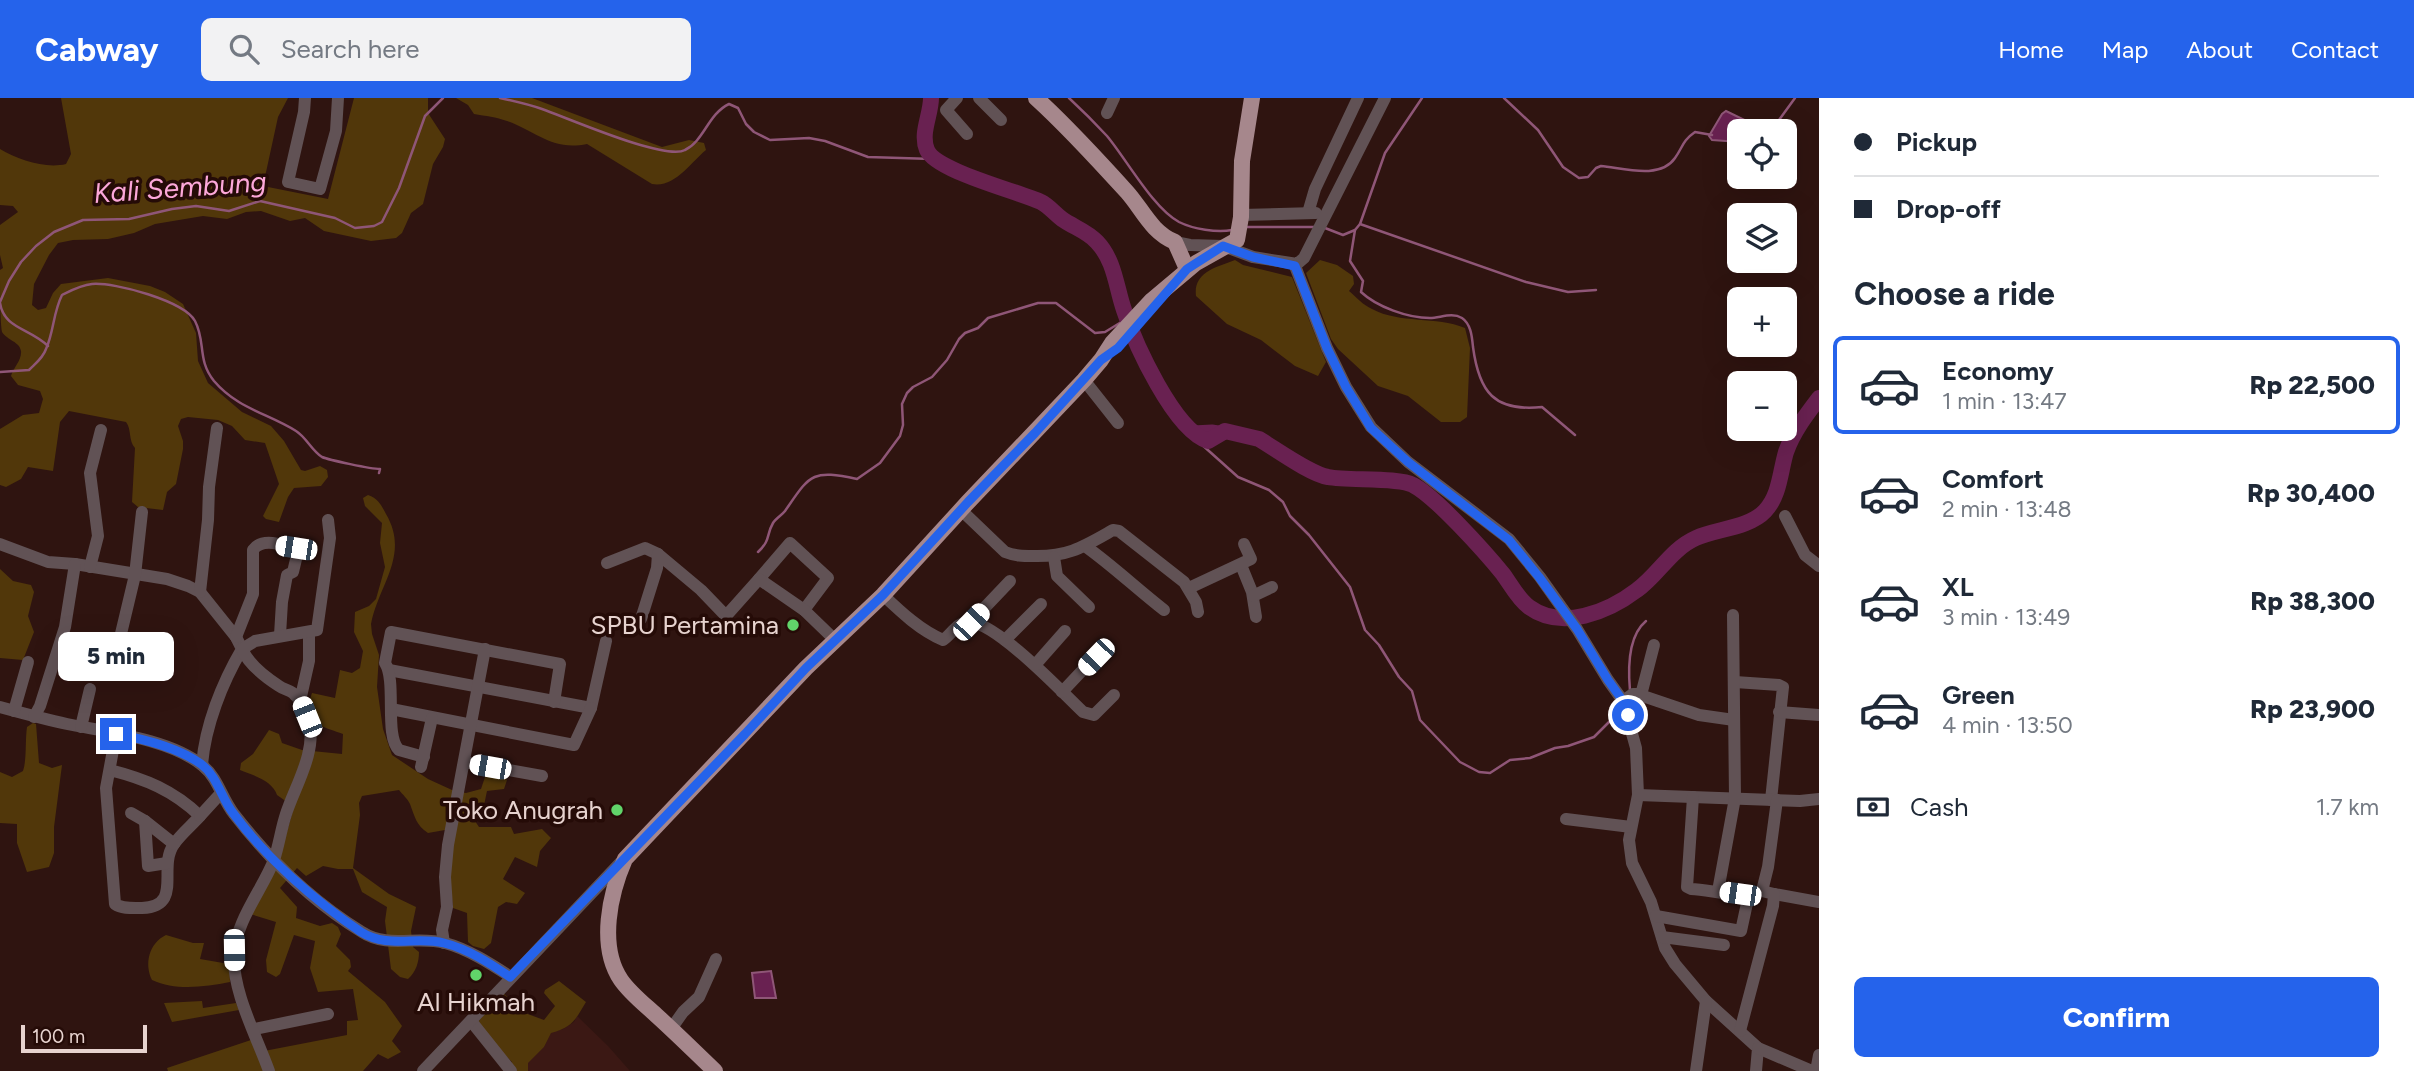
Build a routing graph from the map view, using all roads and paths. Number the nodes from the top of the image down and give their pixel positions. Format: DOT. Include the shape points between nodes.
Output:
graph roads {
  1 [pos="304,98"];
  2 [pos="338,98"];
  3 [pos="957,98"];
  4 [pos="979,98"];
  5 [pos="1036,98"];
  6 [pos="1114,98"];
  7 [pos="1252,98"];
  8 [pos="1358,98"];
  9 [pos="1385,98"];
  10 [pos="1107,113"];
  11 [pos="1001,120"];
  12 [pos="967,134"];
  13 [pos="1337,141"];
  14 [pos="1356,156"];
  15 [pos="1308,213"];
  16 [pos="1241,216"];
  17 [pos="1325,216"];
  18 [pos="1175,242"];
  19 [pos="1223,246"];
  20 [pos="1295,266"];
  21 [pos="1187,269"];
  22 [pos="1084,380"];
  23 [pos="1118,423"];
  24 [pos="217,428"];
  25 [pos="101,430"];
  26 [pos="961,510"];
  27 [pos="142,512"];
  28 [pos="1785,516"];
  29 [pos="328,520"];
  30 [pos="0,544"];
  31 [pos="1244,544"];
  32 [pos="1085,546"];
  33 [pos="659,554"];
  34 [pos="1054,557"];
  35 [pos="607,563"];
  36 [pos="75,564"];
  37 [pos="1241,565"];
  38 [pos="1819,566"];
  39 [pos="90,567"];
  40 [pos="135,575"];
  41 [pos="760,579"];
  42 [pos="1010,581"];
  43 [pos="1272,587"];
  44 [pos="1189,588"];
  45 [pos="200,592"];
  46 [pos="883,595"];
  47 [pos="1253,596"];
  48 [pos="1041,604"];
  49 [pos="1089,607"];
  50 [pos="804,610"];
  51 [pos="1164,610"];
  52 [pos="1198,612"];
  53 [pos="1733,615"];
  54 [pos="1256,617"];
  55 [pos="641,619"];
  56 [pos="971,622"];
  57 [pos="1065,631"];
  58 [pos="309,633"];
  59 [pos="280,635"];
  60 [pos="834,639"];
  61 [pos="1005,640"];
  62 [pos="606,641"];
  63 [pos="119,642"];
  64 [pos="239,643"];
  65 [pos="1654,645"];
  66 [pos="485,649"];
  67 [pos="1096,657"];
  68 [pos="28,662"];
  69 [pos="1035,665"];
  70 [pos="389,670"];
  71 [pos="1735,681"];
  72 [pos="479,686"];
  73 [pos="90,689"];
  74 [pos="1062,692"];
  75 [pos="1114,695"];
  76 [pos="1629,700"];
  77 [pos="300,701"];
  78 [pos="554,702"];
  79 [pos="0,708"];
  80 [pos="592,708"];
  81 [pos="391,709"];
  82 [pos="14,711"];
  83 [pos="1779,712"];
  84 [pos="1819,715"];
  85 [pos="34,717"];
  86 [pos="432,718"];
  87 [pos="1734,720"];
  88 [pos="471,725"];
  89 [pos="81,727"];
  90 [pos="116,734"];
  91 [pos="464,762"];
  92 [pos="202,765"];
  93 [pos="110,770"];
  94 [pos="542,776"];
  95 [pos="221,793"];
  96 [pos="1638,794"];
  97 [pos="1693,797"];
  98 [pos="1735,799"];
  99 [pos="1819,799"];
  100 [pos="1774,800"];
  101 [pos="131,813"];
  102 [pos="200,816"];
  103 [pos="1566,819"];
  104 [pos="145,821"];
  105 [pos="1631,827"];
  106 [pos="174,844"];
  107 [pos="274,859"];
  108 [pos="625,859"];
  109 [pos="167,863"];
  110 [pos="1718,891"];
  111 [pos="1768,892"];
  112 [pos="1749,894"];
  113 [pos="1819,902"];
  114 [pos="1656,916"];
  115 [pos="1662,937"];
  116 [pos="444,943"];
  117 [pos="1724,945"];
  118 [pos="716,959"];
  119 [pos="510,977"];
  120 [pos="1706,1001"];
  121 [pos="328,1014"];
  122 [pos="471,1021"];
  123 [pos="254,1029"];
  124 [pos="671,1029"];
  125 [pos="1740,1031"];
  126 [pos="1758,1048"];
  127 [pos="1819,1055"];
  128 [pos="268,1071"];
  129 [pos="423,1071"];
  130 [pos="511,1071"];
  131 [pos="715,1071"];
  132 [pos="1696,1071"];
  133 [pos="1756,1071"];
  134 [pos="1814,1071"];
  1 -- 2 [label="street" via="288,182 320,189 336,131"];
  3 -- 12 [label="street" via="946,110"];
  4 -- 11 [label="street"];
  5 -- 18 [label="main road" via="1100,162 1152,226"];
  6 -- 10 [label="street"];
  7 -- 16 [label="main road" via="1242,161"];
  8 -- 13 [label="street"];
  9 -- 14 [label="street"];
  13 -- 14 [label="street"];
  13 -- 15 [label="street"];
  14 -- 17 [label="street"];
  15 -- 16 [label="street"];
  15 -- 17 [label="street"];
  16 -- 19 [label="main road" via="1237,240"];
  17 -- 20 [label="street" via="1304,258"];
  18 -- 19 [label="street"];
  18 -- 21 [label="main road"];
  19 -- 20 [label="street"];
  19 -- 21 [label="main road"];
  20 -- 76 [label="street" via="1327,348 1371,428 1509,540 1577,629 1608,680"];
  21 -- 22 [label="main road"];
  22 -- 23 [label="street"];
  22 -- 26 [label="main road"];
  24 -- 45 [label="street"];
  25 -- 39 [label="street" via="90,473 98,536"];
  26 -- 34 [label="street" via="1005,552"];
  26 -- 46 [label="main road"];
  27 -- 40 [label="street"];
  28 -- 38 [label="street" via="1805,555"];
  29 -- 58 [label="street" via="330,538 319,624"];
  30 -- 36 [label="street" via="48,562"];
  31 -- 37 [label="street" via="1251,559"];
  32 -- 34 [label="street"];
  32 -- 44 [label="street" via="1112,530 1119,531"];
  32 -- 51 [label="street"];
  33 -- 35 [label="street" via="645,548"];
  33 -- 41 [label="street" via="726,616"];
  33 -- 55 [label="street"];
  34 -- 49 [label="street" via="1057,576"];
  36 -- 39 [label="street"];
  36 -- 85 [label="street" via="65,627"];
  37 -- 44 [label="street"];
  37 -- 47 [label="street"];
  39 -- 40 [label="street"];
  40 -- 45 [label="street" via="167,579"];
  40 -- 63 [label="street"];
  41 -- 50 [label="street"];
  41 -- 50 [label="street" via="790,543 828,578"];
  42 -- 56 [label="street"];
  43 -- 47 [label="street"];
  44 -- 52 [label="street"];
  45 -- 64 [label="street"];
  46 -- 56 [label="street" via="906,618 943,640 961,624"];
  46 -- 60 [label="main road"];
  47 -- 54 [label="street"];
  48 -- 61 [label="street"];
  50 -- 60 [label="street"];
  53 -- 71 [label="street"];
  56 -- 61 [label="street"];
  57 -- 69 [label="street"];
  58 -- 59 [label="street"];
  58 -- 77 [label="street" via="309,661"];
  59 -- 64 [label="street"];
  59 -- 64 [label="street" via="287,575 293,572 296,548 265,542 253,550 253,594"];
  60 -- 108 [label="main road"];
  61 -- 69 [label="street"];
  62 -- 80 [label="street"];
  64 -- 77 [label="street" via="247,660"];
  64 -- 92 [label="street" via="204,744"];
  65 -- 76 [label="street"];
  66 -- 70 [label="street" via="391,632 385,663"];
  66 -- 72 [label="street"];
  66 -- 78 [label="street" via="560,664"];
  67 -- 74 [label="street"];
  68 -- 82 [label="street"];
  69 -- 74 [label="street"];
  70 -- 72 [label="street"];
  70 -- 81 [label="street"];
  71 -- 83 [label="street" via="1783,687"];
  71 -- 87 [label="street"];
  72 -- 78 [label="street"];
  72 -- 88 [label="street"];
  73 -- 89 [label="street"];
  74 -- 75 [label="street" via="1083,712 1094,715"];
  76 -- 87 [label="street"];
  76 -- 96 [label="street"];
  77 -- 107 [label="street" via="311,739"];
  78 -- 80 [label="street"];
  79 -- 82 [label="street"];
  80 -- 88 [label="street" via="574,745"];
  81 -- 86 [label="street"];
  81 -- 86 [label="street" via="396,748 423,762"];
  82 -- 85 [label="street"];
  83 -- 84 [label="street"];
  83 -- 100 [label="street"];
  85 -- 89 [label="street"];
  86 -- 88 [label="street"];
  87 -- 98 [label="street"];
  88 -- 91 [label="street"];
  89 -- 90 [label="street"];
  90 -- 92 [label="street" via="149,741"];
  90 -- 93 [label="street"];
  91 -- 94 [label="street"];
  91 -- 116 [label="street" via="448,845"];
  92 -- 95 [label="street"];
  93 -- 102 [label="street" via="161,786"];
  93 -- 109 [label="street" via="107,799 116,904 145,908 162,902 167,895"];
  95 -- 102 [label="street"];
  95 -- 107 [label="street"];
  96 -- 97 [label="street"];
  96 -- 105 [label="street"];
  97 -- 98 [label="street"];
  97 -- 110 [label="street" via="1687,887"];
  98 -- 100 [label="street"];
  98 -- 110 [label="street"];
  99 -- 100 [label="street"];
  100 -- 111 [label="street"];
  101 -- 104 [label="street"];
  102 -- 106 [label="street"];
  103 -- 105 [label="street"];
  104 -- 106 [label="street"];
  104 -- 109 [label="street" via="148,866"];
  105 -- 114 [label="street" via="1632,863"];
  106 -- 109 [label="street"];
  107 -- 116 [label="street" via="315,899 364,934 392,943"];
  107 -- 123 [label="street" via="234,950 242,1004"];
  108 -- 119 [label="street"];
  108 -- 124 [label="main road" via="611,908 611,956 621,980"];
  110 -- 112 [label="street"];
  111 -- 112 [label="street"];
  111 -- 113 [label="street"];
  111 -- 125 [label="street" via="1756,974"];
  112 -- 114 [label="street" via="1741,931"];
  114 -- 115 [label="street"];
  115 -- 117 [label="street"];
  115 -- 120 [label="street" via="1675,964"];
  116 -- 119 [label="street"];
  118 -- 124 [label="street" via="699,997"];
  119 -- 122 [label="street"];
  120 -- 125 [label="street"];
  120 -- 132 [label="street"];
  121 -- 123 [label="street"];
  122 -- 129 [label="street"];
  122 -- 130 [label="street"];
  123 -- 128 [label="street"];
  124 -- 131 [label="main road"];
  125 -- 126 [label="street"];
  126 -- 133 [label="street"];
  126 -- 134 [label="street"];
  127 -- 134 [label="street"];
}
